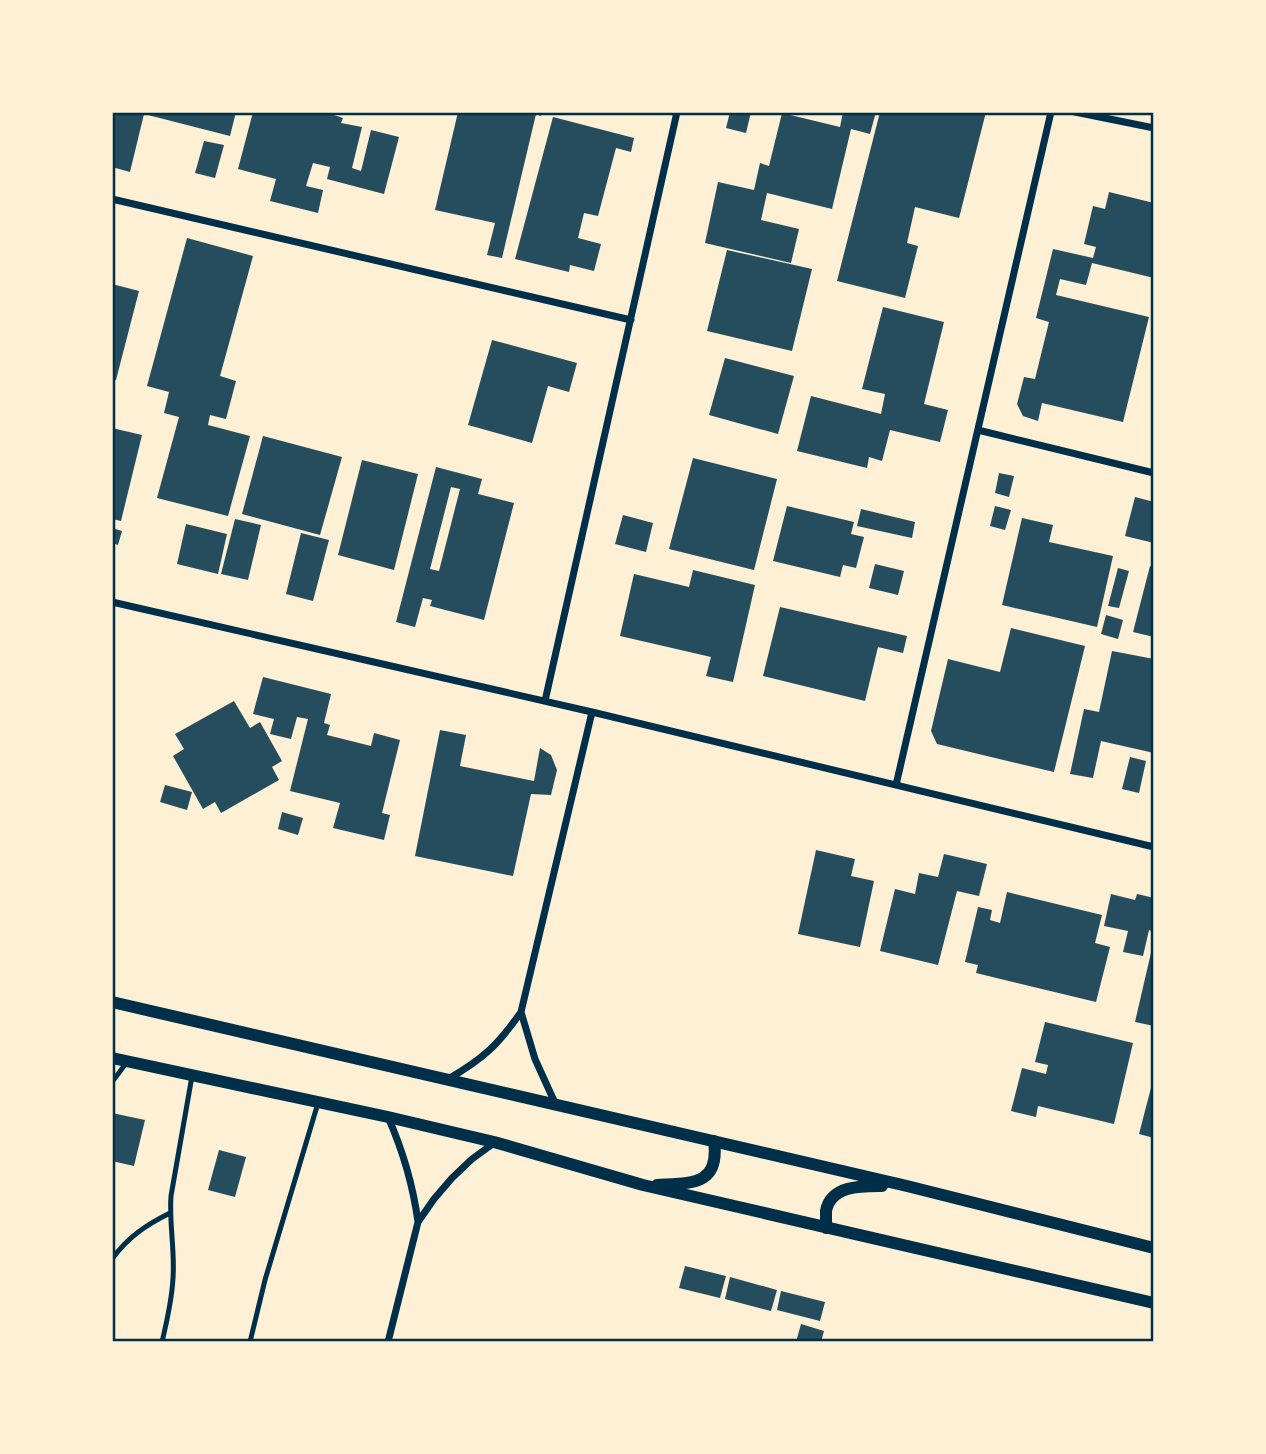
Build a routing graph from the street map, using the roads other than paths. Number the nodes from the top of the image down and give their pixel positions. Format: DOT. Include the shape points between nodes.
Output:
graph roads {
  1 [pos="677,112"];
  2 [pos="1051,112"];
  3 [pos="1075,112"];
  4 [pos="1154,128"];
  5 [pos="112,199"];
  6 [pos="631,320"];
  7 [pos="978,430"];
  8 [pos="1154,473"];
  9 [pos="112,602"];
  10 [pos="545,701"];
  11 [pos="592,712"];
  12 [pos="896,785"];
  13 [pos="1154,847"];
  14 [pos="112,1002"];
  15 [pos="521,1012"];
  16 [pos="112,1058"];
  17 [pos="128,1062"];
  18 [pos="192,1076"];
  19 [pos="448,1079"];
  20 [pos="112,1082"];
  21 [pos="318,1102"];
  22 [pos="555,1103"];
  23 [pos="388,1117"];
  24 [pos="714,1141"];
  25 [pos="494,1142"];
  26 [pos="643,1185"];
  27 [pos="907,1186"];
  28 [pos="170,1213"];
  29 [pos="418,1222"];
  30 [pos="826,1228"];
  31 [pos="1154,1248"];
  32 [pos="112,1259"];
  33 [pos="1154,1303"];
  34 [pos="162,1342"];
  35 [pos="250,1342"];
  36 [pos="388,1342"];
  1 -- 6 [label="street"];
  2 -- 7 [label="street"];
  3 -- 4 [label="street"];
  5 -- 6 [label="street"];
  6 -- 10 [label="street"];
  7 -- 8 [label="street"];
  7 -- 12 [label="street"];
  9 -- 10 [label="street"];
  10 -- 11 [label="street"];
  11 -- 12 [label="street"];
  11 -- 15 [label="street"];
  12 -- 13 [label="street"];
  14 -- 19 [label="street"];
  15 -- 19 [label="street" via="490,1051"];
  15 -- 22 [label="street"];
  16 -- 17 [label="street"];
  17 -- 18 [label="street"];
  17 -- 20 [label="lane"];
  18 -- 21 [label="street"];
  18 -- 28 [label="lane"];
  19 -- 22 [label="street"];
  21 -- 23 [label="street"];
  21 -- 35 [label="lane"];
  22 -- 24 [label="street"];
  23 -- 25 [label="street"];
  23 -- 29 [label="street" via="408,1168"];
  24 -- 26 [label="street" via="716,1155 706,1178"];
  24 -- 27 [label="street"];
  25 -- 26 [label="street"];
  25 -- 29 [label="street" via="452,1178"];
  26 -- 30 [label="street"];
  27 -- 30 [label="street" via="866,1186 838,1193 830,1200"];
  27 -- 31 [label="street"];
  28 -- 32 [label="lane" via="147,1224"];
  28 -- 34 [label="lane" via="173,1276"];
  29 -- 36 [label="street"];
  30 -- 33 [label="street"];
}
